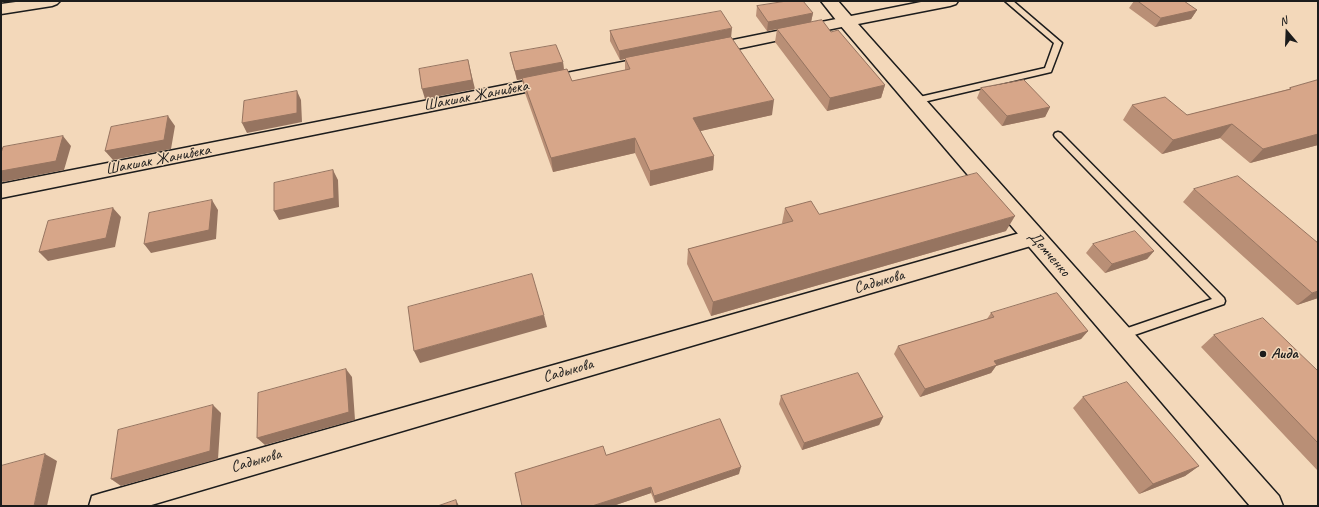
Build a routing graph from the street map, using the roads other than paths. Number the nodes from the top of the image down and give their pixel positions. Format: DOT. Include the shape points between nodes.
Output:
graph roads {
  1 [pos="52,1"];
  2 [pos="829,1"];
  3 [pos="950,1"];
  4 [pos="1009,1"];
  5 [pos="1,9"];
  6 [pos="846,22"];
  7 [pos="690,53"];
  8 [pos="666,58"];
  9 [pos="915,101"];
  10 [pos="1058,134"];
  11 [pos="1,192"];
  12 [pos="1034,237"];
  13 [pos="1120,335"];
  14 [pos="102,506"];
  15 [pos="1269,506"];
  1 -- 5 [label="street"];
  2 -- 6 [label="street, Демченко"];
  3 -- 6 [label="street"];
  4 -- 9 [label="lane" via="1058,43 1048,70"];
  6 -- 7 [label="street"];
  6 -- 9 [label="street, Демченко"];
  8 -- 11 [label="street, Шакшак Жанибека"];
  9 -- 12 [label="street, Демченко"];
  10 -- 13 [label="lane" via="1220,301"];
  12 -- 13 [label="street, Демченко"];
  12 -- 14 [label="street, Садыкова"];
  13 -- 15 [label="street, Демченко"];
}
